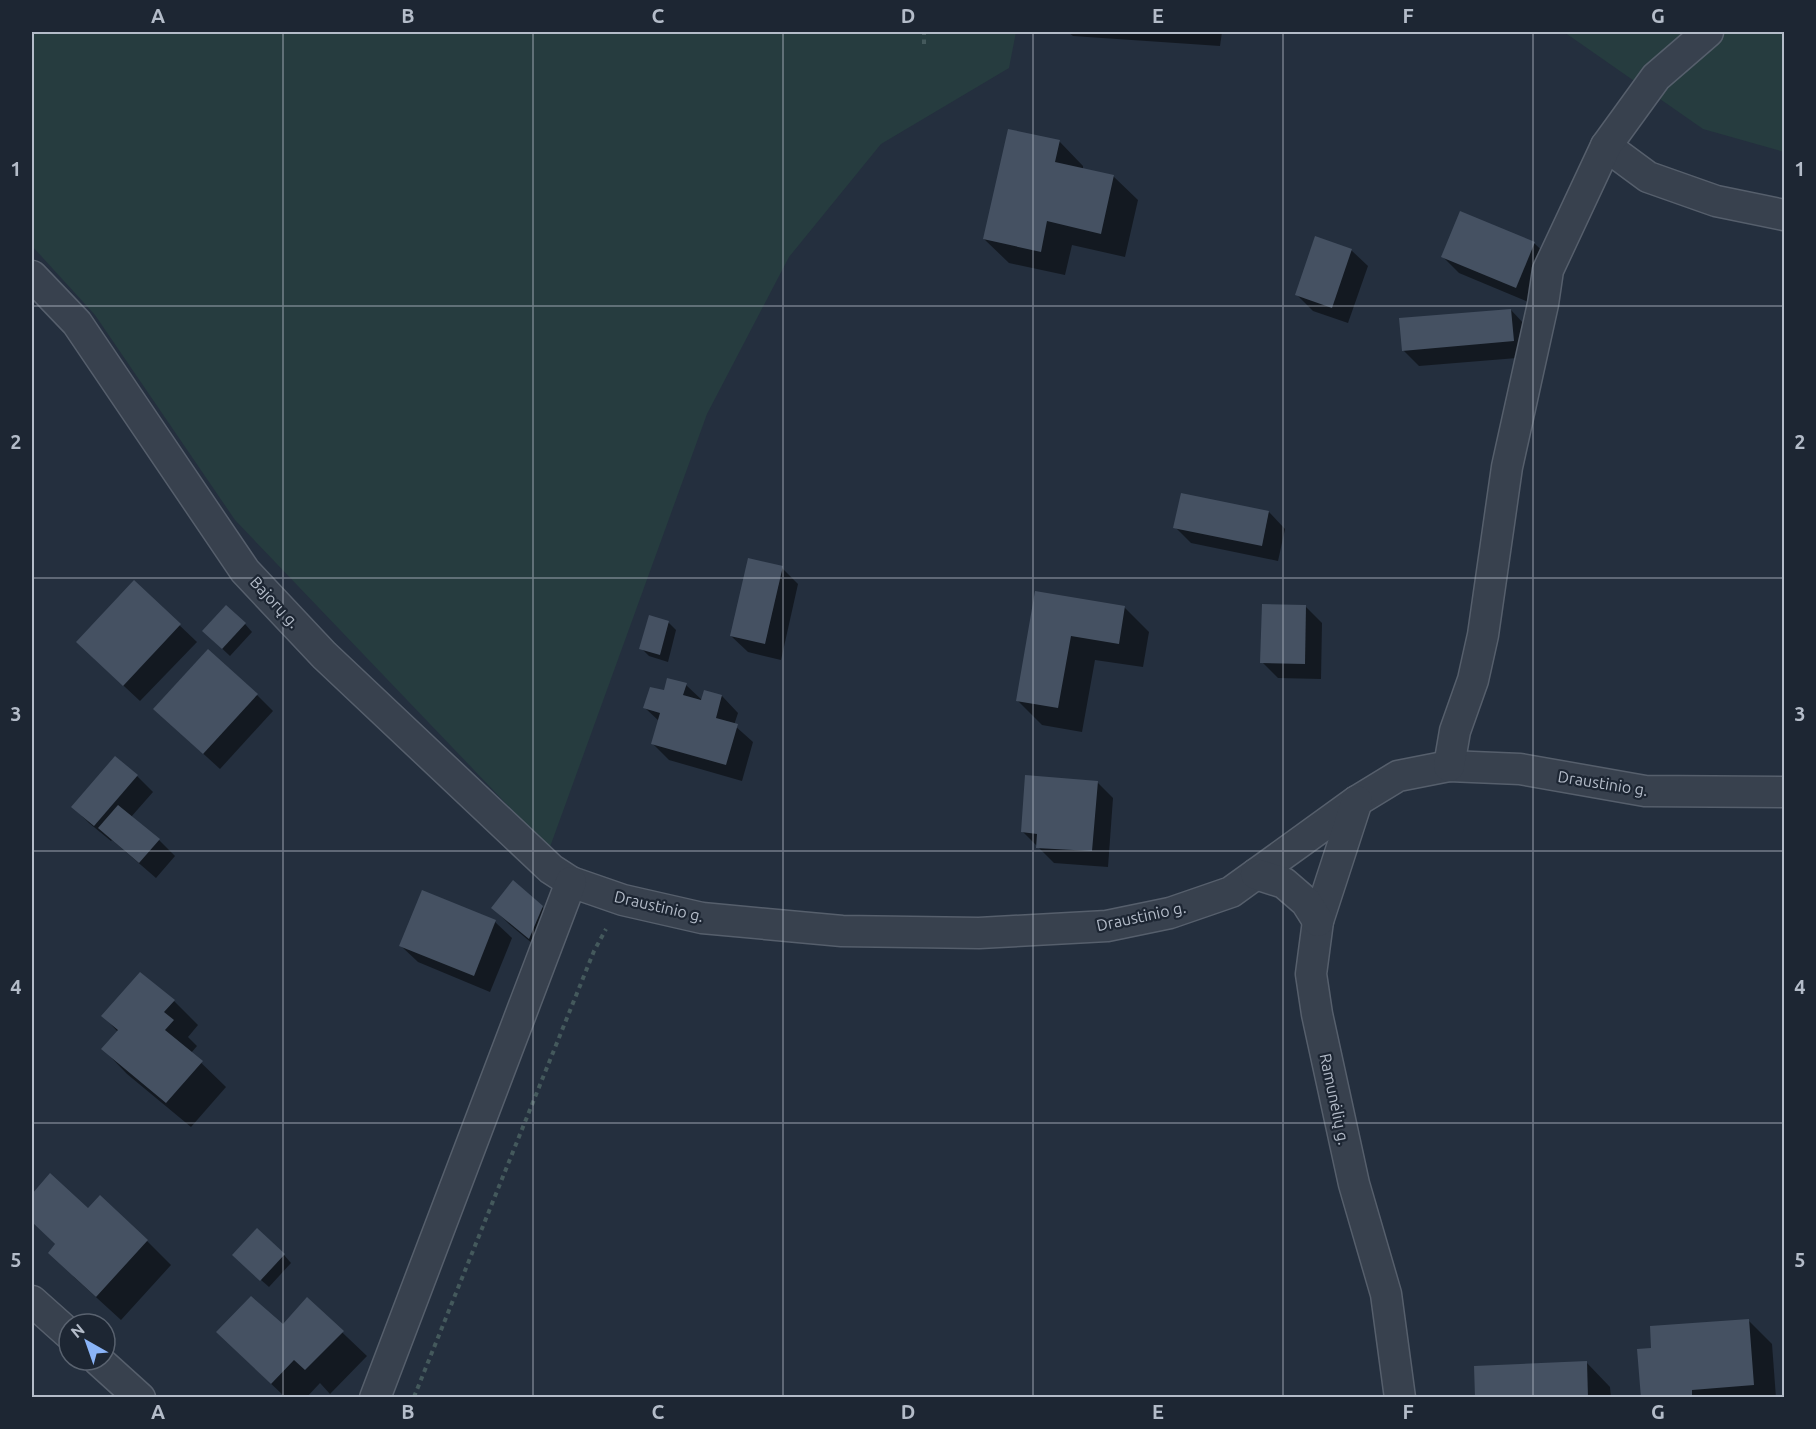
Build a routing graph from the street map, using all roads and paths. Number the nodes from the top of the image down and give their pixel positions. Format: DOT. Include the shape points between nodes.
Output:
graph roads {
  1 [pos="924,32"];
  2 [pos="1708,32"];
  3 [pos="924,44"];
  4 [pos="1606,146"];
  5 [pos="1785,215"];
  6 [pos="32,276"];
  7 [pos="1449,766"];
  8 [pos="1785,792"];
  9 [pos="1357,801"];
  10 [pos="1256,874"];
  11 [pos="571,882"];
  12 [pos="623,900"];
  13 [pos="1317,921"];
  14 [pos="32,1301"];
  15 [pos="57,1323"];
  16 [pos="111,1372"];
  17 [pos="140,1398"];
  18 [pos="375,1398"];
  19 [pos="414,1398"];
  20 [pos="1400,1398"];
  1 -- 3 [label="path"];
  2 -- 4 [label="street" via="1656,77"];
  4 -- 5 [label="street" via="1648,177 1716,201"];
  4 -- 7 [label="street" via="1548,270 1507,467 1483,634"];
  6 -- 11 [label="street, Bajorų g." via="77,323 245,571 324,656 531,851"];
  7 -- 8 [label="street, Draustinio g." via="1520,769 1645,791"];
  7 -- 9 [label="street, Draustinio g." via="1398,776"];
  9 -- 10 [label="street, Draustinio g."];
  9 -- 13 [label="street, Ramunėlių g."];
  10 -- 12 [label="street, Draustinio g." via="1231,892 1170,913 1107,926 979,933 830,930 702,918"];
  10 -- 13 [label="street" via="1284,883 1306,902"];
  11 -- 12 [label="street, Draustinio g."];
  11 -- 18 [label="street"];
  12 -- 19 [label="path" via="594,951"];
  13 -- 20 [label="street, Ramunėlių g." via="1311,974 1317,1014 1354,1184 1386,1294"];
  14 -- 15 [label="street"];
  16 -- 17 [label="street"];
}
